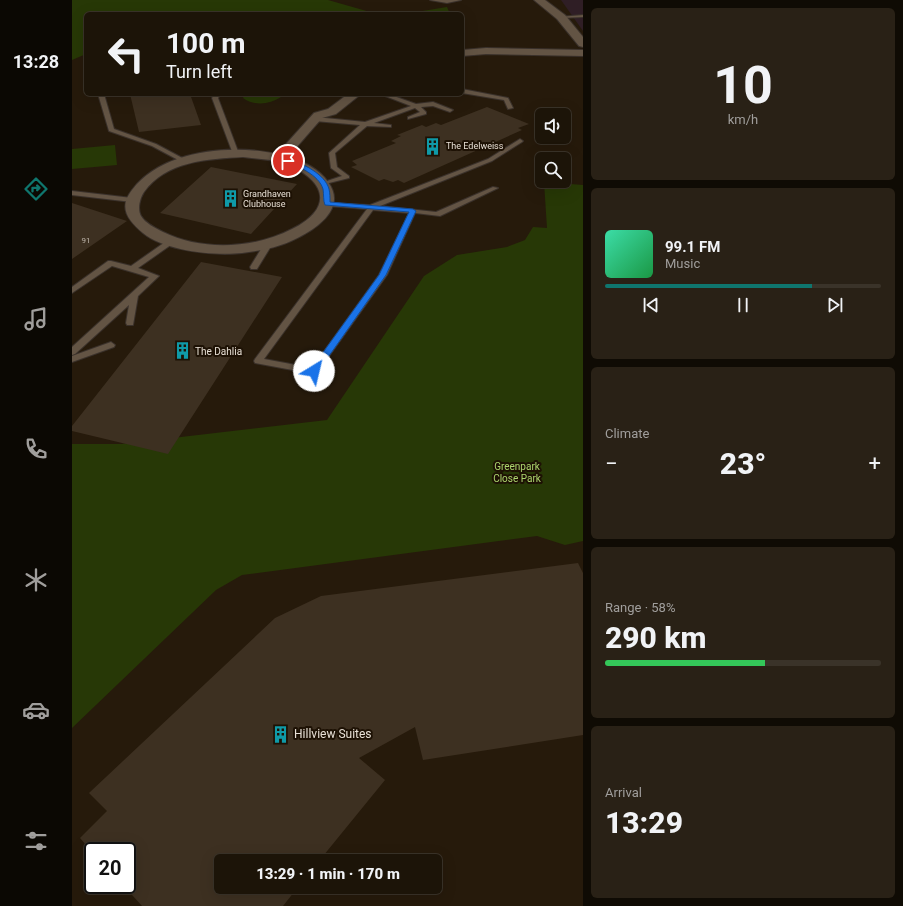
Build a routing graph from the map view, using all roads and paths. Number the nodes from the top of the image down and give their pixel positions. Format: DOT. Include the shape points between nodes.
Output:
graph roads {
  1 [pos="432,0"];
  2 [pos="459,0"];
  3 [pos="539,0"];
  4 [pos="583,16"];
  5 [pos="561,17"];
  6 [pos="583,44"];
  7 [pos="502,52"];
  8 [pos="464,53"];
  9 [pos="583,53"];
  10 [pos="464,58"];
  11 [pos="464,90"];
  12 [pos="102,96"];
  13 [pos="216,96"];
  14 [pos="352,96"];
  15 [pos="388,96"];
  16 [pos="326,102"];
  17 [pos="416,106"];
  18 [pos="510,108"];
  19 [pos="450,110"];
  20 [pos="317,117"];
  21 [pos="410,118"];
  22 [pos="365,124"];
  23 [pos="389,126"];
  24 [pos="520,141"];
  25 [pos="236,154"];
  26 [pos="280,158"];
  27 [pos="184,161"];
  28 [pos="323,184"];
  29 [pos="496,188"];
  30 [pos="72,193"];
  31 [pos="132,200"];
  32 [pos="327,204"];
  33 [pos="372,207"];
  34 [pos="413,211"];
  35 [pos="171,242"];
  36 [pos="269,243"];
  37 [pos="254,267"];
  38 [pos="132,269"];
  39 [pos="72,291"];
  40 [pos="134,296"];
  41 [pos="130,323"];
  42 [pos="111,345"];
  43 [pos="72,352"];
  44 [pos="72,359"];
  1 -- 2 [label="lane"];
  3 -- 5 [label="street"];
  4 -- 5 [label="lane"];
  5 -- 6 [label="street"];
  7 -- 8 [label="street"];
  7 -- 9 [label="street"];
  7 -- 10 [label="street"];
  11 -- 18 [label="lane" via="506,99"];
  12 -- 27 [label="lane" via="111,130 154,145"];
  13 -- 25 [label="lane" via="215,98"];
  14 -- 20 [label="street" via="332,112"];
  15 -- 17 [label="lane"];
  16 -- 20 [label="street" via="315,110"];
  17 -- 19 [label="lane" via="433,104"];
  17 -- 21 [label="lane" via="424,113"];
  17 -- 22 [label="lane"];
  20 -- 22 [label="lane"];
  20 -- 26 [label="street"];
  22 -- 23 [label="lane"];
  22 -- 28 [label="lane" via="332,153 334,168 347,177"];
  24 -- 33 [label="lane" via="490,160"];
  25 -- 26 [label="street"];
  25 -- 27 [label="street" via="213,155"];
  26 -- 28 [label="street" via="297,164 315,175"];
  27 -- 31 [label="street" via="159,171 140,184"];
  28 -- 32 [label="street" via="326,188"];
  29 -- 34 [label="lane" via="437,214"];
  30 -- 31 [label="lane"];
  31 -- 35 [label="street" via="134,216 148,231"];
  32 -- 33 [label="lane"];
  32 -- 36 [label="street" via="317,219 297,233"];
  33 -- 34 [label="lane"];
  33 -- 34 [label="lane" via="258,361 314,371 383,275"];
  35 -- 36 [label="street" via="201,248 236,248"];
  35 -- 38 [label="lane"];
  36 -- 37 [label="lane"];
  38 -- 39 [label="lane" via="111,263"];
  38 -- 40 [label="lane" via="155,276"];
  40 -- 41 [label="lane"];
  40 -- 43 [label="lane"];
  42 -- 44 [label="lane"];
}
